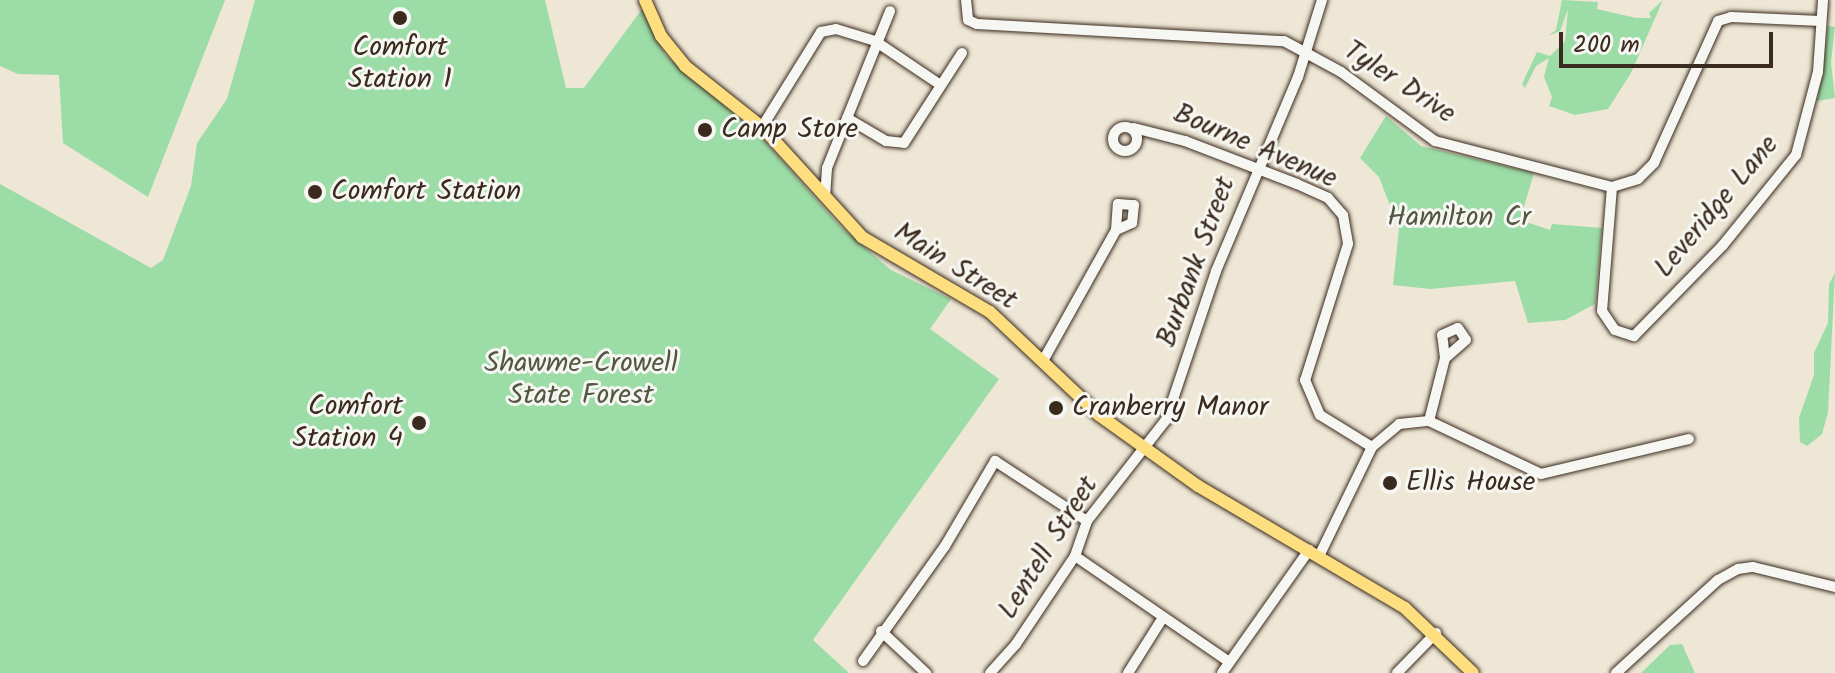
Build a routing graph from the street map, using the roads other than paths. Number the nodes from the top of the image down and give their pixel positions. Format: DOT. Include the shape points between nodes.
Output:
graph roads {
  1 [pos="645,0"];
  2 [pos="966,0"];
  3 [pos="1322,0"];
  4 [pos="1823,0"];
  5 [pos="890,11"];
  6 [pos="1821,21"];
  7 [pos="875,41"];
  8 [pos="962,53"];
  9 [pos="1307,54"];
  10 [pos="939,84"];
  11 [pos="847,118"];
  12 [pos="762,127"];
  13 [pos="1134,128"];
  14 [pos="827,168"];
  15 [pos="1256,170"];
  16 [pos="807,177"];
  17 [pos="1612,187"];
  18 [pos="825,197"];
  19 [pos="1116,230"];
  20 [pos="1445,358"];
  21 [pos="1044,359"];
  22 [pos="1429,421"];
  23 [pos="1689,439"];
  24 [pos="1372,447"];
  25 [pos="1146,448"];
  26 [pos="1087,521"];
  27 [pos="1314,553"];
  28 [pos="1075,556"];
  29 [pos="1835,587"];
  30 [pos="1162,619"];
  31 [pos="881,631"];
  32 [pos="1436,633"];
  33 [pos="863,661"];
  34 [pos="1229,662"];
  35 [pos="926,673"];
  36 [pos="990,673"];
  37 [pos="1128,673"];
  38 [pos="1222,673"];
  39 [pos="1397,673"];
  40 [pos="1473,673"];
  41 [pos="1616,673"];
  1 -- 12 [label="main road, Main Street" via="661,36 685,66"];
  2 -- 9 [label="street, Tyler Drive" via="968,20 977,24 1284,41"];
  3 -- 9 [label="street, Burbank Street"];
  4 -- 6 [label="street, Leveridge Lane"];
  5 -- 7 [label="street"];
  6 -- 17 [label="street" via="1718,21 1654,163 1638,179"];
  6 -- 17 [label="street, Leveridge Lane" via="1818,72 1796,155 1723,245 1634,336 1615,330 1602,311"];
  7 -- 10 [label="street"];
  7 -- 11 [label="street"];
  7 -- 12 [label="street" via="836,29 821,32"];
  8 -- 10 [label="street"];
  9 -- 15 [label="street, Burbank Street"];
  9 -- 17 [label="street, Tyler Drive" via="1435,141"];
  10 -- 11 [label="street" via="904,143 886,141"];
  11 -- 14 [label="street"];
  12 -- 16 [label="main road, Main Street"];
  13 -- 15 [label="street, Bourne Avenue" via="1185,141"];
  14 -- 16 [label="street"];
  14 -- 18 [label="street"];
  15 -- 24 [label="street, Bourne Avenue" via="1328,198 1343,215 1348,244 1305,380 1320,415"];
  15 -- 25 [label="street, Burbank Street" via="1177,393"];
  16 -- 18 [label="main road, Main Street"];
  18 -- 21 [label="main road, Main Street" via="876,248 990,312"];
  19 -- 21 [label="street"];
  20 -- 22 [label="street"];
  21 -- 25 [label="main road, Main Street" via="1099,415"];
  22 -- 23 [label="street" via="1541,474"];
  22 -- 24 [label="street" via="1399,424"];
  24 -- 27 [label="street"];
  25 -- 26 [label="street, Lentell Street"];
  25 -- 27 [label="main road, Main Street" via="1198,486"];
  26 -- 28 [label="street, Lentell Street"];
  26 -- 31 [label="street" via="995,461 945,546"];
  27 -- 32 [label="main road, Main Street"];
  27 -- 34 [label="street"];
  28 -- 30 [label="street"];
  28 -- 36 [label="street, Lentell Street"];
  29 -- 41 [label="street" via="1753,567 1738,569 1718,580"];
  30 -- 34 [label="street"];
  30 -- 37 [label="street"];
  31 -- 33 [label="street"];
  31 -- 35 [label="street"];
  32 -- 39 [label="street"];
  32 -- 40 [label="main road, Main Street"];
  34 -- 38 [label="street"];
}
